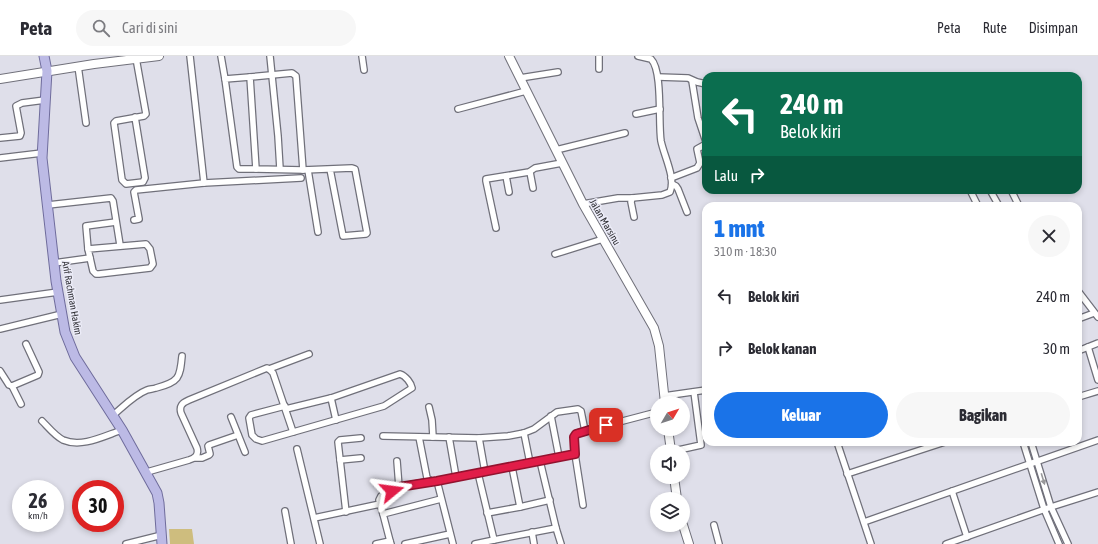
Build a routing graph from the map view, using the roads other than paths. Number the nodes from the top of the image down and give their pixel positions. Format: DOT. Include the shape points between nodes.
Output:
graph roads {
  1 [pos="44,56"];
  2 [pos="159,56"];
  3 [pos="190,56"];
  4 [pos="221,56"];
  5 [pos="270,56"];
  6 [pos="362,56"];
  7 [pos="510,56"];
  8 [pos="599,56"];
  9 [pos="638,56"];
  10 [pos="136,58"];
  11 [pos="78,66"];
  12 [pos="599,69"];
  13 [pos="364,70"];
  14 [pos="46,71"];
  15 [pos="558,72"];
  16 [pos="272,74"];
  17 [pos="250,77"];
  18 [pos="658,77"];
  19 [pos="520,78"];
  20 [pos="0,79"];
  21 [pos="224,79"];
  22 [pos="692,81"];
  23 [pos="702,83"];
  24 [pos="526,91"];
  25 [pos="45,100"];
  26 [pos="458,109"];
  27 [pos="660,109"];
  28 [pos="636,114"];
  29 [pos="135,117"];
  30 [pos="86,123"];
  31 [pos="702,130"];
  32 [pos="625,133"];
  33 [pos="0,138"];
  34 [pos="702,145"];
  35 [pos="556,150"];
  36 [pos="42,153"];
  37 [pos="0,158"];
  38 [pos="562,163"];
  39 [pos="256,169"];
  40 [pos="280,169"];
  41 [pos="330,169"];
  42 [pos="305,170"];
  43 [pos="530,172"];
  44 [pos="506,176"];
  45 [pos="301,178"];
  46 [pos="671,181"];
  47 [pos="204,183"];
  48 [pos="533,188"];
  49 [pos="509,192"];
  50 [pos="632,198"];
  51 [pos="583,204"];
  52 [pos="48,205"];
  53 [pos="686,212"];
  54 [pos="634,217"];
  55 [pos="134,220"];
  56 [pos="116,222"];
  57 [pos="496,228"];
  58 [pos="318,232"];
  59 [pos="603,239"];
  60 [pos="120,246"];
  61 [pos="88,249"];
  62 [pos="555,254"];
  63 [pos="90,258"];
  64 [pos="54,263"];
  65 [pos="58,292"];
  66 [pos="1082,296"];
  67 [pos="0,300"];
  68 [pos="62,314"];
  69 [pos="1096,315"];
  70 [pos="1082,318"];
  71 [pos="0,329"];
  72 [pos="1098,343"];
  73 [pos="26,344"];
  74 [pos="1088,347"];
  75 [pos="1082,349"];
  76 [pos="309,354"];
  77 [pos="182,356"];
  78 [pos="269,369"];
  79 [pos="0,371"];
  80 [pos="1098,380"];
  81 [pos="12,386"];
  82 [pos="702,391"];
  83 [pos="1098,391"];
  84 [pos="694,392"];
  85 [pos="665,396"];
  86 [pos="677,396"];
  87 [pos="1082,396"];
  88 [pos="331,398"];
  89 [pos="21,404"];
  90 [pos="285,407"];
  91 [pos="429,407"];
  92 [pos="650,414"];
  93 [pos="112,416"];
  94 [pos="551,416"];
  95 [pos="231,417"];
  96 [pos="336,420"];
  97 [pos="42,421"];
  98 [pos="122,430"];
  99 [pos="585,430"];
  100 [pos="293,432"];
  101 [pos="524,433"];
  102 [pos="238,435"];
  103 [pos="383,436"];
  104 [pos="420,437"];
  105 [pos="432,437"];
  106 [pos="449,437"];
  107 [pos="361,438"];
  108 [pos="479,438"];
  109 [pos="1098,440"];
  110 [pos="838,446"];
  111 [pos="933,446"];
  112 [pos="1024,446"];
  113 [pos="1032,446"];
  114 [pos="1081,446"];
  115 [pos="1082,446"];
  116 [pos="690,447"];
  117 [pos="297,449"];
  118 [pos="244,452"];
  119 [pos="575,454"];
  120 [pos="559,457"];
  121 [pos="196,458"];
  122 [pos="361,458"];
  123 [pos="340,460"];
  124 [pos="397,461"];
  125 [pos="540,461"];
  126 [pos="1037,461"];
  127 [pos="530,463"];
  128 [pos="1030,463"];
  129 [pos="512,467"];
  130 [pos="146,472"];
  131 [pos="485,472"];
  132 [pos="478,473"];
  133 [pos="847,474"];
  134 [pos="456,478"];
  135 [pos="434,481"];
  136 [pos="399,487"];
  137 [pos="952,491"];
  138 [pos="1098,492"];
  139 [pos="441,499"];
  140 [pos="550,500"];
  141 [pos="380,504"];
  142 [pos="583,505"];
  143 [pos="520,507"];
  144 [pos="1051,507"];
  145 [pos="1044,509"];
  146 [pos="285,511"];
  147 [pos="346,512"];
  148 [pos="487,513"];
  149 [pos="383,514"];
  150 [pos="314,518"];
  151 [pos="864,522"];
  152 [pos="714,525"];
  153 [pos="556,528"];
  154 [pos="532,532"];
  155 [pos="685,532"];
  156 [pos="450,534"];
  157 [pos="967,537"];
  158 [pos="162,539"];
  159 [pos="494,540"];
  160 [pos="504,541"];
  161 [pos="390,542"];
  162 [pos="126,544"];
  163 [pos="291,544"];
  164 [pos="320,544"];
  165 [pos="376,544"];
  166 [pos="405,544"];
  167 [pos="452,544"];
  168 [pos="475,544"];
  169 [pos="534,544"];
  170 [pos="561,544"];
  171 [pos="688,544"];
  172 [pos="720,544"];
  173 [pos="871,544"];
  174 [pos="946,544"];
  175 [pos="1059,544"];
  176 [pos="1068,544"];
  1 -- 14 [label="main road, Arif Rachman Hakim"];
  2 -- 10 [label="street"];
  3 -- 47 [label="street"];
  4 -- 21 [label="street"];
  5 -- 16 [label="street"];
  6 -- 13 [label="street"];
  7 -- 19 [label="street, Jalan Marsinu"];
  8 -- 12 [label="street"];
  9 -- 18 [label="street" via="648,57 653,61"];
  10 -- 11 [label="street"];
  10 -- 29 [label="street" via="146,114"];
  11 -- 14 [label="street"];
  11 -- 30 [label="street"];
  14 -- 20 [label="street"];
  14 -- 25 [label="main road, Arif Rachman Hakim"];
  15 -- 19 [label="street"];
  16 -- 17 [label="street"];
  16 -- 40 [label="street"];
  16 -- 42 [label="street" via="292,73 296,76"];
  17 -- 21 [label="street"];
  17 -- 39 [label="street"];
  18 -- 22 [label="street" via="688,78"];
  18 -- 27 [label="street"];
  19 -- 24 [label="street, Jalan Marsinu"];
  21 -- 39 [label="street" via="237,167"];
  22 -- 23 [label="street"];
  22 -- 31 [label="street"];
  24 -- 26 [label="street"];
  24 -- 35 [label="street, Jalan Marsinu"];
  25 -- 33 [label="street" via="16,106 20,136"];
  25 -- 36 [label="main road, Arif Rachman Hakim"];
  27 -- 28 [label="street"];
  27 -- 46 [label="street" via="661,140"];
  29 -- 29 [label="street" via="145,178 143,182 126,184 122,180 114,123"];
  32 -- 35 [label="street"];
  34 -- 46 [label="street" via="697,149 700,163 697,168"];
  35 -- 38 [label="street, Jalan Marsinu"];
  36 -- 37 [label="street"];
  36 -- 52 [label="main road, Arif Rachman Hakim"];
  38 -- 43 [label="street" via="535,168"];
  38 -- 51 [label="street, Jalan Marsinu"];
  39 -- 40 [label="street"];
  40 -- 42 [label="street"];
  41 -- 41 [label="street" via="355,169 366,234 343,236"];
  41 -- 42 [label="street"];
  42 -- 58 [label="street"];
  43 -- 44 [label="street"];
  43 -- 48 [label="street"];
  44 -- 49 [label="street"];
  44 -- 57 [label="street" via="486,181"];
  45 -- 47 [label="street"];
  46 -- 50 [label="street" via="670,192"];
  46 -- 53 [label="street" via="678,189"];
  47 -- 55 [label="street" via="135,190 139,219"];
  50 -- 51 [label="street"];
  50 -- 54 [label="street"];
  51 -- 59 [label="street, Jalan Marsinu"];
  52 -- 56 [label="street" via="109,198 113,201"];
  52 -- 64 [label="main road, Arif Rachman Hakim"];
  56 -- 60 [label="street"];
  56 -- 61 [label="street" via="86,226"];
  59 -- 62 [label="street"];
  59 -- 85 [label="street, Jalan Marsinu" via="654,328 659,346"];
  60 -- 61 [label="street"];
  60 -- 63 [label="street" via="148,244 153,264 147,269 96,274"];
  61 -- 63 [label="street"];
  63 -- 64 [label="street"];
  64 -- 65 [label="main road, Arif Rachman Hakim"];
  65 -- 67 [label="street"];
  65 -- 68 [label="main road, Arif Rachman Hakim"];
  66 -- 69 [label="street"];
  68 -- 71 [label="street"];
  68 -- 93 [label="main road, Arif Rachman Hakim" via="75,357"];
  69 -- 70 [label="street"];
  72 -- 74 [label="street"];
  73 -- 81 [label="street" via="39,372 38,375"];
  74 -- 75 [label="street"];
  74 -- 80 [label="street"];
  76 -- 78 [label="street"];
  77 -- 93 [label="street" via="180,373 175,381 136,396"];
  78 -- 90 [label="street" via="273,373"];
  78 -- 121 [label="street" via="182,404 181,413 198,452"];
  79 -- 81 [label="street"];
  81 -- 89 [label="street"];
  82 -- 84 [label="street"];
  83 -- 87 [label="street"];
  84 -- 86 [label="street"];
  84 -- 116 [label="street" via="701,444"];
  88 -- 90 [label="street"];
  88 -- 96 [label="street"];
  88 -- 96 [label="street" via="400,374 412,387 384,406"];
  90 -- 100 [label="street"];
  90 -- 100 [label="street" via="252,415 249,418 252,435 258,441"];
  91 -- 105 [label="street"];
  92 -- 99 [label="street"];
  93 -- 98 [label="main road, Arif Rachman Hakim"];
  94 -- 99 [label="street" via="557,412 579,409"];
  94 -- 101 [label="street"];
  94 -- 120 [label="street"];
  95 -- 102 [label="street"];
  96 -- 100 [label="street"];
  97 -- 98 [label="street" via="62,440 76,442"];
  98 -- 130 [label="main road, Arif Rachman Hakim"];
  99 -- 119 [label="street" via="574,437"];
  101 -- 108 [label="street"];
  101 -- 127 [label="street"];
  102 -- 118 [label="street"];
  102 -- 121 [label="street" via="208,446 210,455"];
  103 -- 104 [label="street"];
  104 -- 105 [label="street"];
  104 -- 135 [label="street" via="427,478"];
  105 -- 106 [label="street"];
  106 -- 108 [label="street"];
  106 -- 134 [label="street"];
  107 -- 123 [label="street" via="338,441"];
  108 -- 131 [label="street"];
  109 -- 115 [label="street"];
  110 -- 133 [label="street"];
  111 -- 133 [label="street"];
  112 -- 128 [label="street"];
  113 -- 126 [label="street"];
  114 -- 126 [label="street"];
  117 -- 150 [label="street"];
  119 -- 120 [label="street"];
  119 -- 142 [label="street"];
  120 -- 125 [label="street"];
  121 -- 130 [label="street"];
  122 -- 123 [label="street"];
  123 -- 147 [label="street"];
  124 -- 136 [label="street"];
  125 -- 127 [label="street"];
  125 -- 140 [label="street"];
  126 -- 128 [label="street"];
  126 -- 144 [label="street, one-way"];
  127 -- 129 [label="street"];
  128 -- 137 [label="street"];
  128 -- 145 [label="street"];
  129 -- 131 [label="street"];
  129 -- 143 [label="street"];
  130 -- 158 [label="main road, Arif Rachman Hakim" via="158,493"];
  131 -- 132 [label="street"];
  132 -- 134 [label="street"];
  132 -- 148 [label="street"];
  133 -- 151 [label="street"];
  134 -- 135 [label="street"];
  135 -- 136 [label="street"];
  135 -- 139 [label="street"];
  136 -- 141 [label="street" via="381,496"];
  137 -- 151 [label="street"];
  137 -- 157 [label="street"];
  138 -- 144 [label="street"];
  139 -- 149 [label="street"];
  139 -- 156 [label="street"];
  140 -- 143 [label="street"];
  140 -- 153 [label="street"];
  141 -- 147 [label="street"];
  141 -- 149 [label="street"];
  143 -- 148 [label="street"];
  144 -- 145 [label="street"];
  144 -- 176 [label="street"];
  145 -- 157 [label="street"];
  145 -- 175 [label="street"];
  146 -- 163 [label="street"];
  147 -- 150 [label="street"];
  148 -- 159 [label="street"];
  149 -- 161 [label="street"];
  150 -- 164 [label="street"];
  151 -- 173 [label="street"];
  152 -- 172 [label="street"];
  153 -- 154 [label="street"];
  153 -- 170 [label="street"];
  154 -- 160 [label="street"];
  154 -- 169 [label="street"];
  155 -- 171 [label="street"];
  156 -- 166 [label="street"];
  156 -- 167 [label="street"];
  157 -- 174 [label="street"];
  158 -- 162 [label="street"];
  159 -- 160 [label="street"];
  159 -- 168 [label="street"];
  161 -- 165 [label="street"];
}
